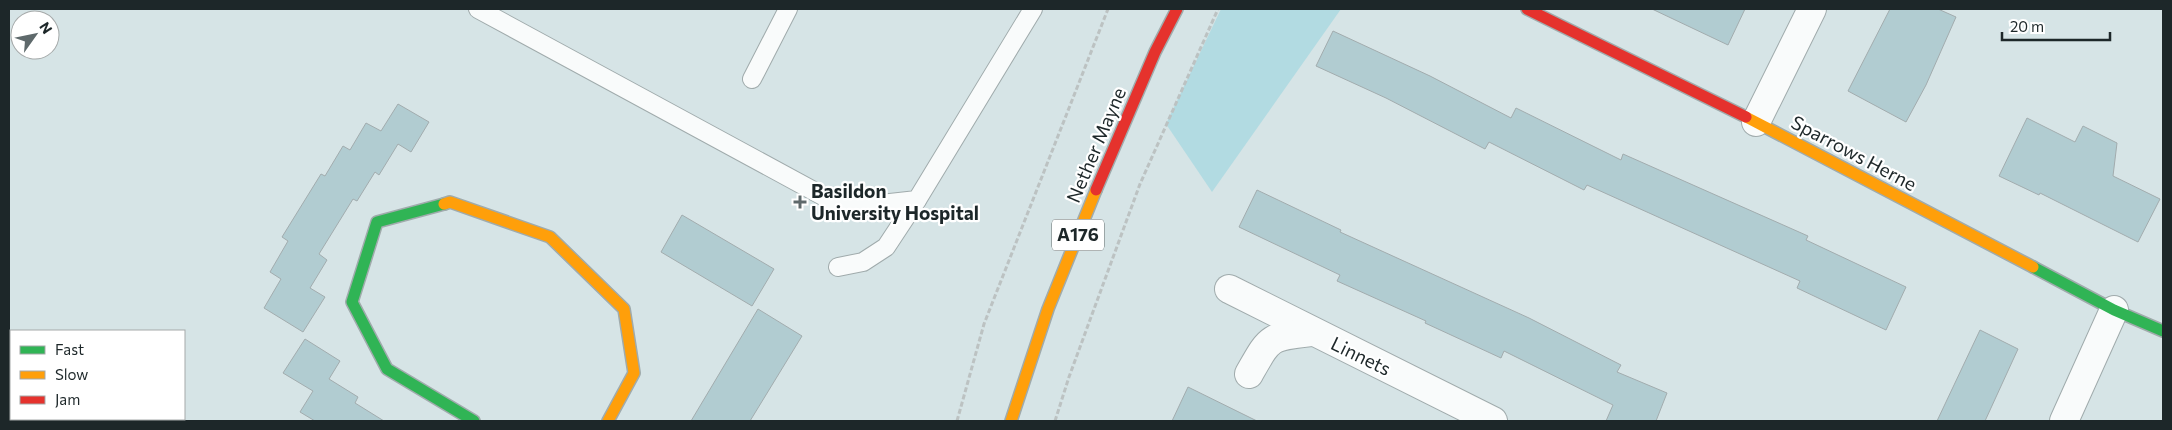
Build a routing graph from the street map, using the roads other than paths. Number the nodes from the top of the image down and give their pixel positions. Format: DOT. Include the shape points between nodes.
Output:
graph roads {
  1 [pos="478,9"];
  2 [pos="788,9"];
  3 [pos="1034,9"];
  4 [pos="1168,9"];
  5 [pos="1177,9"];
  6 [pos="1527,9"];
  7 [pos="1812,9"];
  8 [pos="1154,52"];
  9 [pos="752,79"];
  10 [pos="1756,122"];
  11 [pos="917,200"];
  12 [pos="838,267"];
  13 [pos="1229,289"];
  14 [pos="2114,310"];
  15 [pos="2163,331"];
  16 [pos="1311,332"];
  17 [pos="1249,374"];
  18 [pos="474,421"];
  19 [pos="608,421"];
  20 [pos="1011,421"];
  21 [pos="1493,421"];
  22 [pos="2064,421"];
  1 -- 11 [label="lane" via="844,208"];
  2 -- 9 [label="lane"];
  3 -- 11 [label="lane"];
  4 -- 8 [label="street, Nether Mayne / A176"];
  5 -- 8 [label="street, Nether Mayne / A176"];
  6 -- 10 [label="street, Sparrows Herne"];
  7 -- 10 [label="street"];
  8 -- 20 [label="street, Nether Mayne / A176" via="1048,310"];
  10 -- 14 [label="street, Sparrows Herne"];
  11 -- 12 [label="lane" via="886,247 863,262"];
  13 -- 16 [label="street, Linnets"];
  14 -- 15 [label="street, Sparrows Herne"];
  14 -- 22 [label="street"];
  16 -- 17 [label="street" via="1277,336 1266,344"];
  16 -- 21 [label="street, Linnets"];
  18 -- 19 [label="street" via="387,369 352,302 377,222 450,202 550,236 624,309 634,373"];
}
